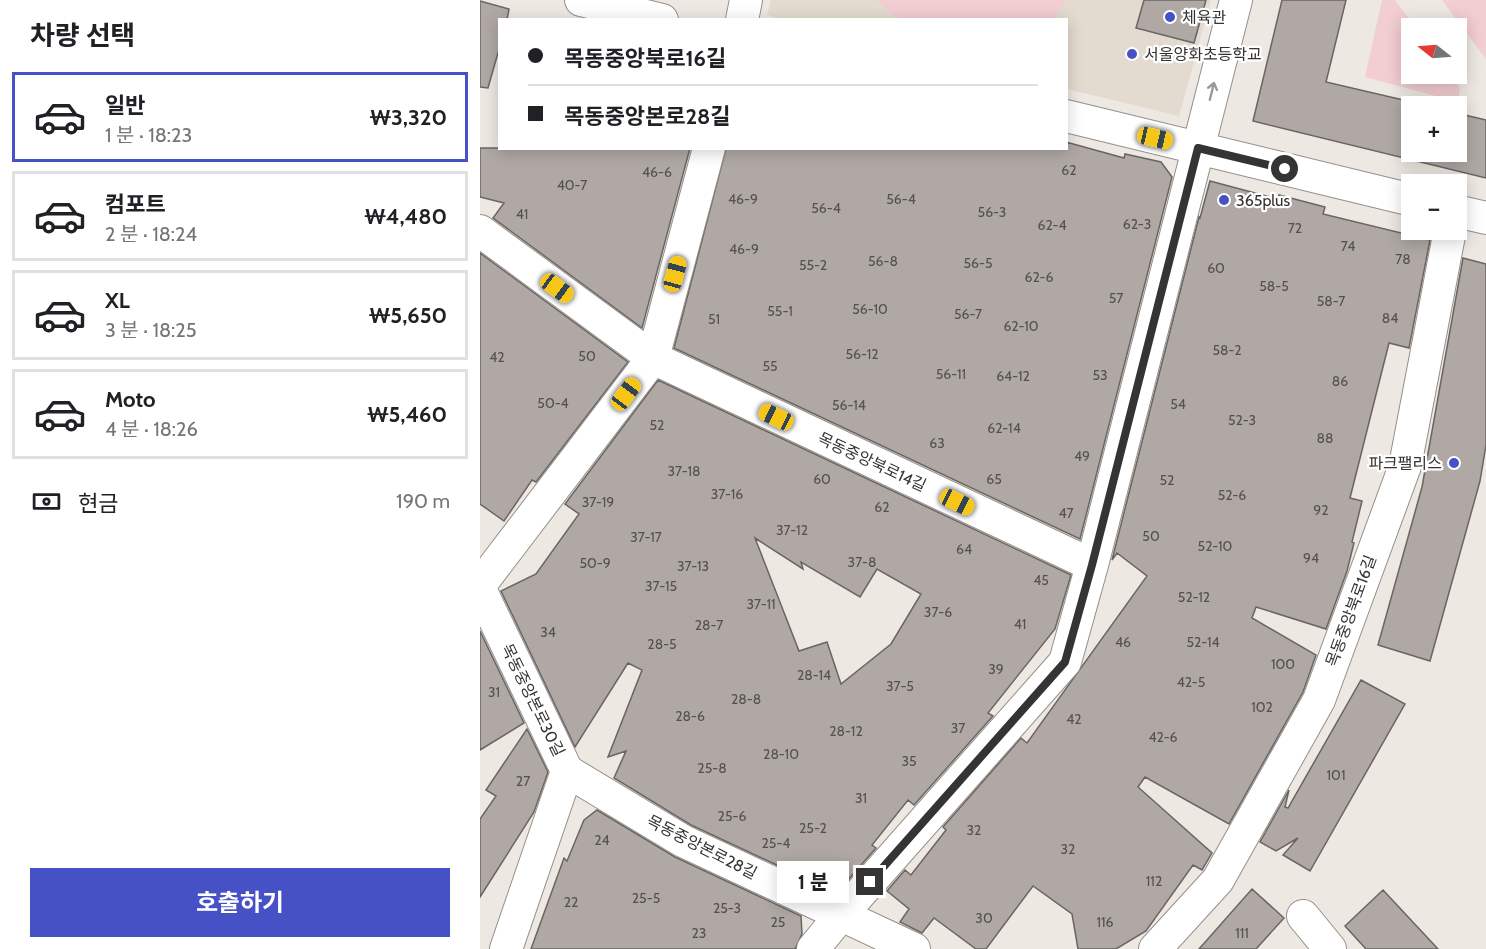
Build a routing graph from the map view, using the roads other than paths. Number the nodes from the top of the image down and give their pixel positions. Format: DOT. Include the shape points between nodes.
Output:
graph roads {
  1 [pos="581,0"];
  2 [pos="746,0"];
  3 [pos="1236,0"];
  4 [pos="654,18"];
  5 [pos="742,18"];
  6 [pos="1068,116"];
  7 [pos="1198,148"];
  8 [pos="708,150"];
  9 [pos="1401,197"];
  10 [pos="1467,214"];
  11 [pos="1486,218"];
  12 [pos="480,231"];
  13 [pos="1448,240"];
  14 [pos="653,358"];
  15 [pos="1092,565"];
  16 [pos="480,587"];
  17 [pos="567,771"];
  18 [pos="841,915"];
  19 [pos="1303,916"];
  20 [pos="506,949"];
  21 [pos="813,949"];
  22 [pos="914,949"];
  23 [pos="1155,949"];
  24 [pos="1330,949"];
  1 -- 4 [label="street"];
  2 -- 5 [label="street"];
  7 -- 3 [label="street, one-way"];
  6 -- 7 [label="street"];
  7 -- 9 [label="street"];
  7 -- 15 [label="street"];
  8 -- 14 [label="street"];
  10 -- 11 [label="street"];
  12 -- 14 [label="street, 목동중앙북로14길"];
  13 -- 23 [label="street, 목동중앙북로16길" via="1405,466 1319,700 1218,880"];
  14 -- 15 [label="street, 목동중앙북로14길"];
  14 -- 16 [label="street"];
  15 -- 18 [label="street" via="1065,662"];
  16 -- 17 [label="street, 목동중앙본로30길"];
  17 -- 18 [label="street, 목동중앙본로28길" via="684,841"];
  17 -- 20 [label="street, 목동중앙본로30길"];
  18 -- 21 [label="street"];
  18 -- 22 [label="street, 목동중앙본로28길"];
  19 -- 24 [label="street"];
}
